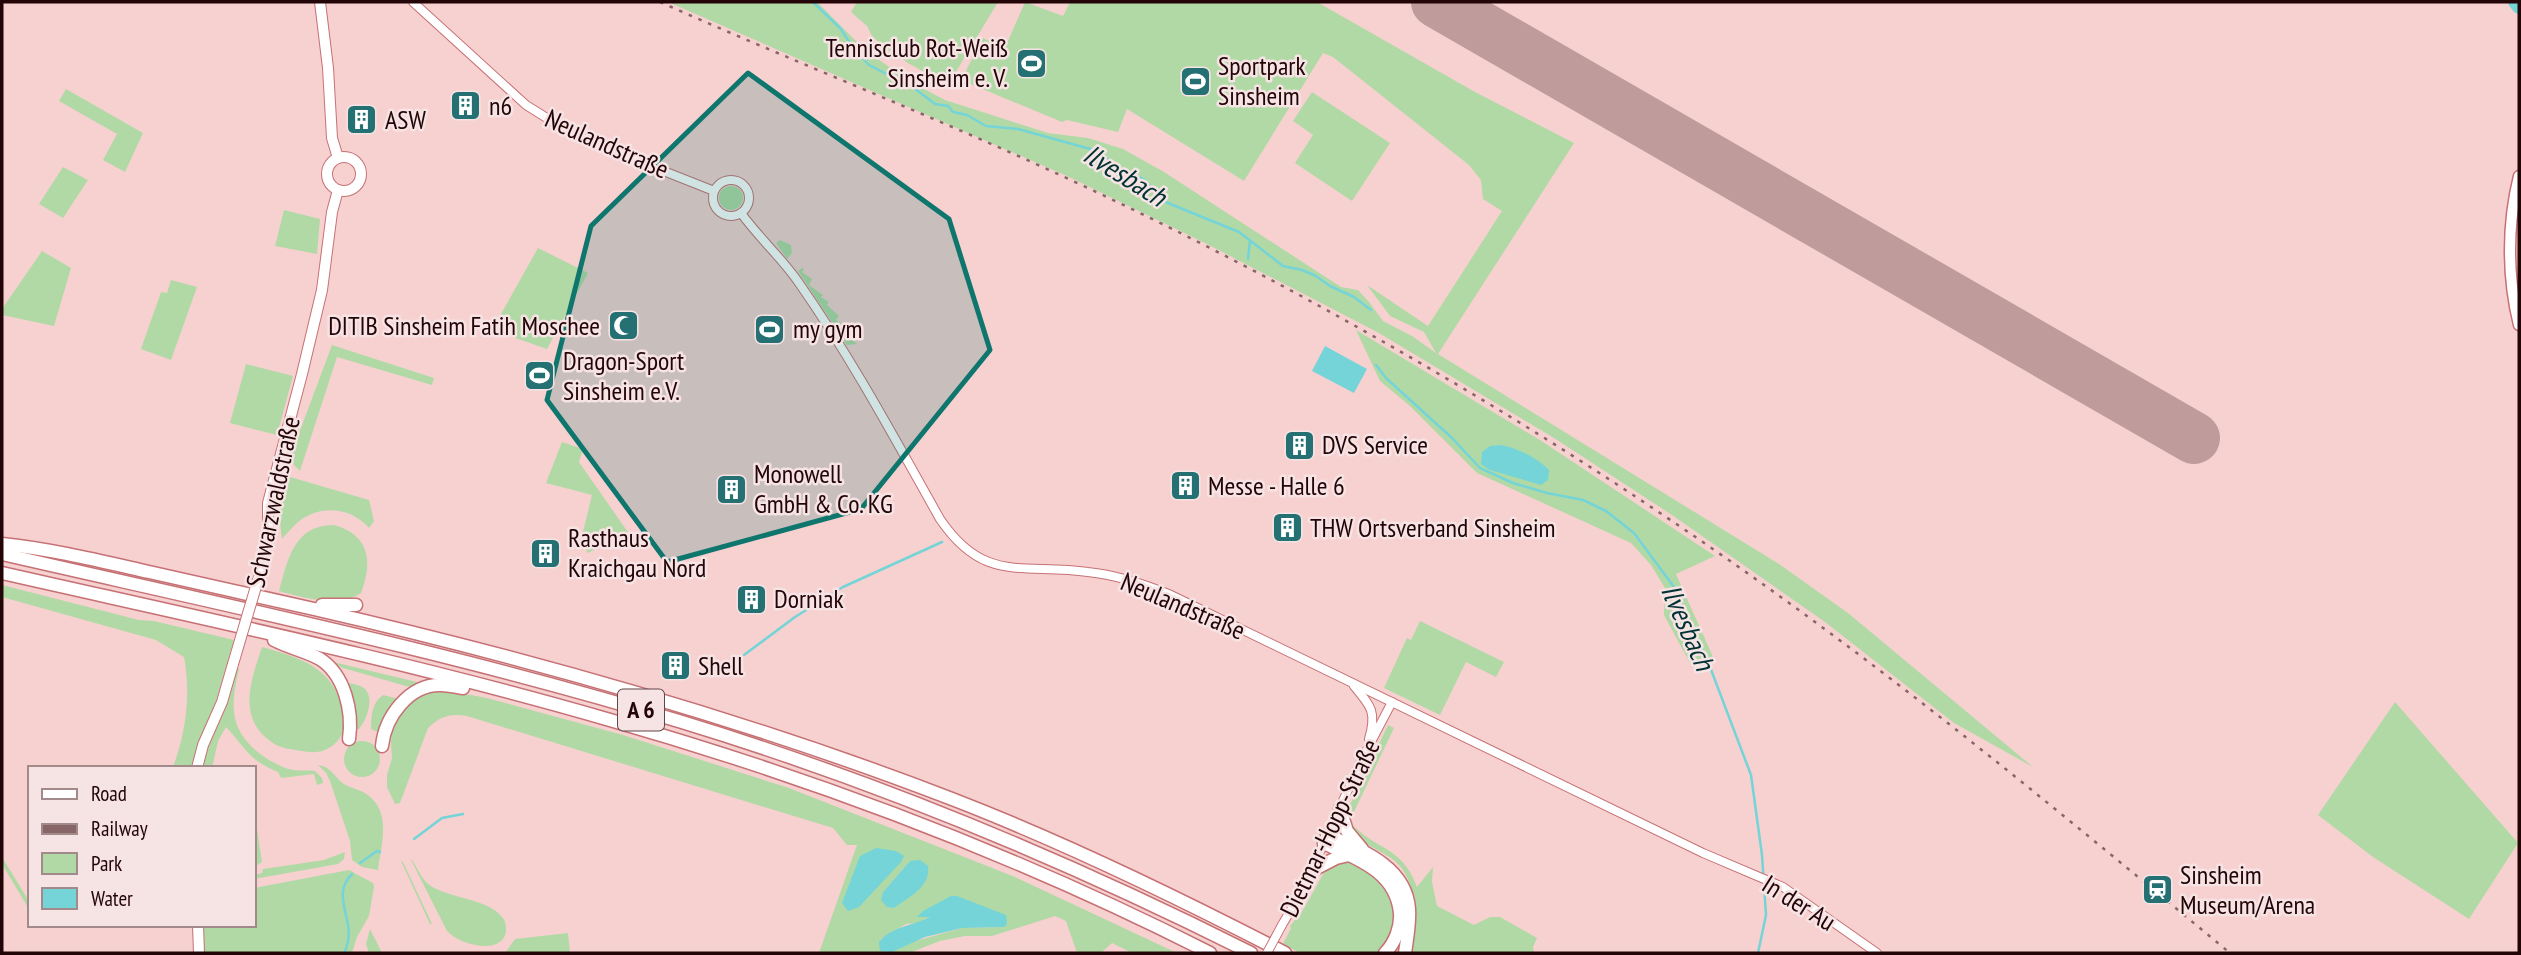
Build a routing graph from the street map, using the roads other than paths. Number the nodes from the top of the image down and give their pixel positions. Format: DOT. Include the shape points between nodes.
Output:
graph roads {
  1 [pos="320,2"];
  2 [pos="413,2"];
  3 [pos="338,158"];
  4 [pos="2519,176"];
  5 [pos="338,190"];
  6 [pos="714,191"];
  7 [pos="741,213"];
  8 [pos="2519,326"];
  9 [pos="2,544"];
  10 [pos="2,554"];
  11 [pos="2,573"];
  12 [pos="286,603"];
  13 [pos="356,605"];
  14 [pos="258,632"];
  15 [pos="1351,682"];
  16 [pos="496,689"];
  17 [pos="1392,702"];
  18 [pos="760,722"];
  19 [pos="349,739"];
  20 [pos="382,746"];
  21 [pos="1362,759"];
  22 [pos="198,766"];
  23 [pos="877,771"];
  24 [pos="1340,809"];
  25 [pos="1326,839"];
  26 [pos="1364,852"];
  27 [pos="1349,856"];
  28 [pos="1718,859"];
  29 [pos="1311,871"];
  30 [pos="198,927"];
  31 [pos="200,953"];
  32 [pos="1210,953"];
  33 [pos="1251,953"];
  34 [pos="1267,953"];
  35 [pos="1285,953"];
  36 [pos="1385,953"];
  37 [pos="1405,953"];
  38 [pos="1877,953"];
  1 -- 3 [label="main road" via="332,138"];
  2 -- 6 [label="street, Neulandstraße" via="526,105 566,131"];
  3 -- 5 [label="main road" via="327,175"];
  3 -- 5 [label="main road" via="355,160 362,176 352,190"];
  4 -- 8 [label="main road" via="2510,252"];
  5 -- 22 [label="main road, Schwarzwaldstraße, bridge" via="321,290 268,503 268,538 260,573"];
  6 -- 7 [label="street" via="719,213"];
  6 -- 7 [label="street" via="730,180 744,186 749,200"];
  7 -- 15 [label="street, Neulandstraße" via="821,315 940,519 967,551 1005,567 1088,572 1135,581"];
  9 -- 12 [label="highway" via="102,561"];
  10 -- 33 [label="highway, A 6" via="440,656 696,726 933,809 1068,866"];
  11 -- 14 [label="highway, A 6"];
  12 -- 13 [label="highway"];
  12 -- 23 [label="highway" via="591,679"];
  14 -- 16 [label="highway, A 6"];
  14 -- 19 [label="highway, A 6" via="333,670 348,705"];
  15 -- 17 [label="street, Neulandstraße"];
  15 -- 21 [label="street" via="1369,704 1374,719"];
  16 -- 20 [label="highway, A 6" via="441,685 416,691 390,720"];
  16 -- 32 [label="highway, A 6" via="667,737 892,814 1046,877"];
  17 -- 21 [label="street, Dietmar-Hopp-Straße"];
  17 -- 28 [label="street, Neulandstraße"];
  18 -- 23 [label="highway"];
  21 -- 24 [label="street, Dietmar-Hopp-Straße"];
  23 -- 35 [label="highway" via="1099,863"];
  24 -- 25 [label="street, Dietmar-Hopp-Straße"];
  24 -- 26 [label="highway" via="1347,831"];
  25 -- 26 [label="highway"];
  25 -- 27 [label="highway"];
  25 -- 29 [label="street, Dietmar-Hopp-Straße"];
  26 -- 37 [label="highway" via="1395,874 1406,894"];
  27 -- 29 [label="highway"];
  27 -- 36 [label="highway" via="1377,870 1395,894 1400,921"];
  28 -- 38 [label="street, In der Au" via="1783,887"];
  29 -- 34 [label="street, Dietmar-Hopp-Straße, bridge"];
  30 -- 31 [label="main road"];
}
